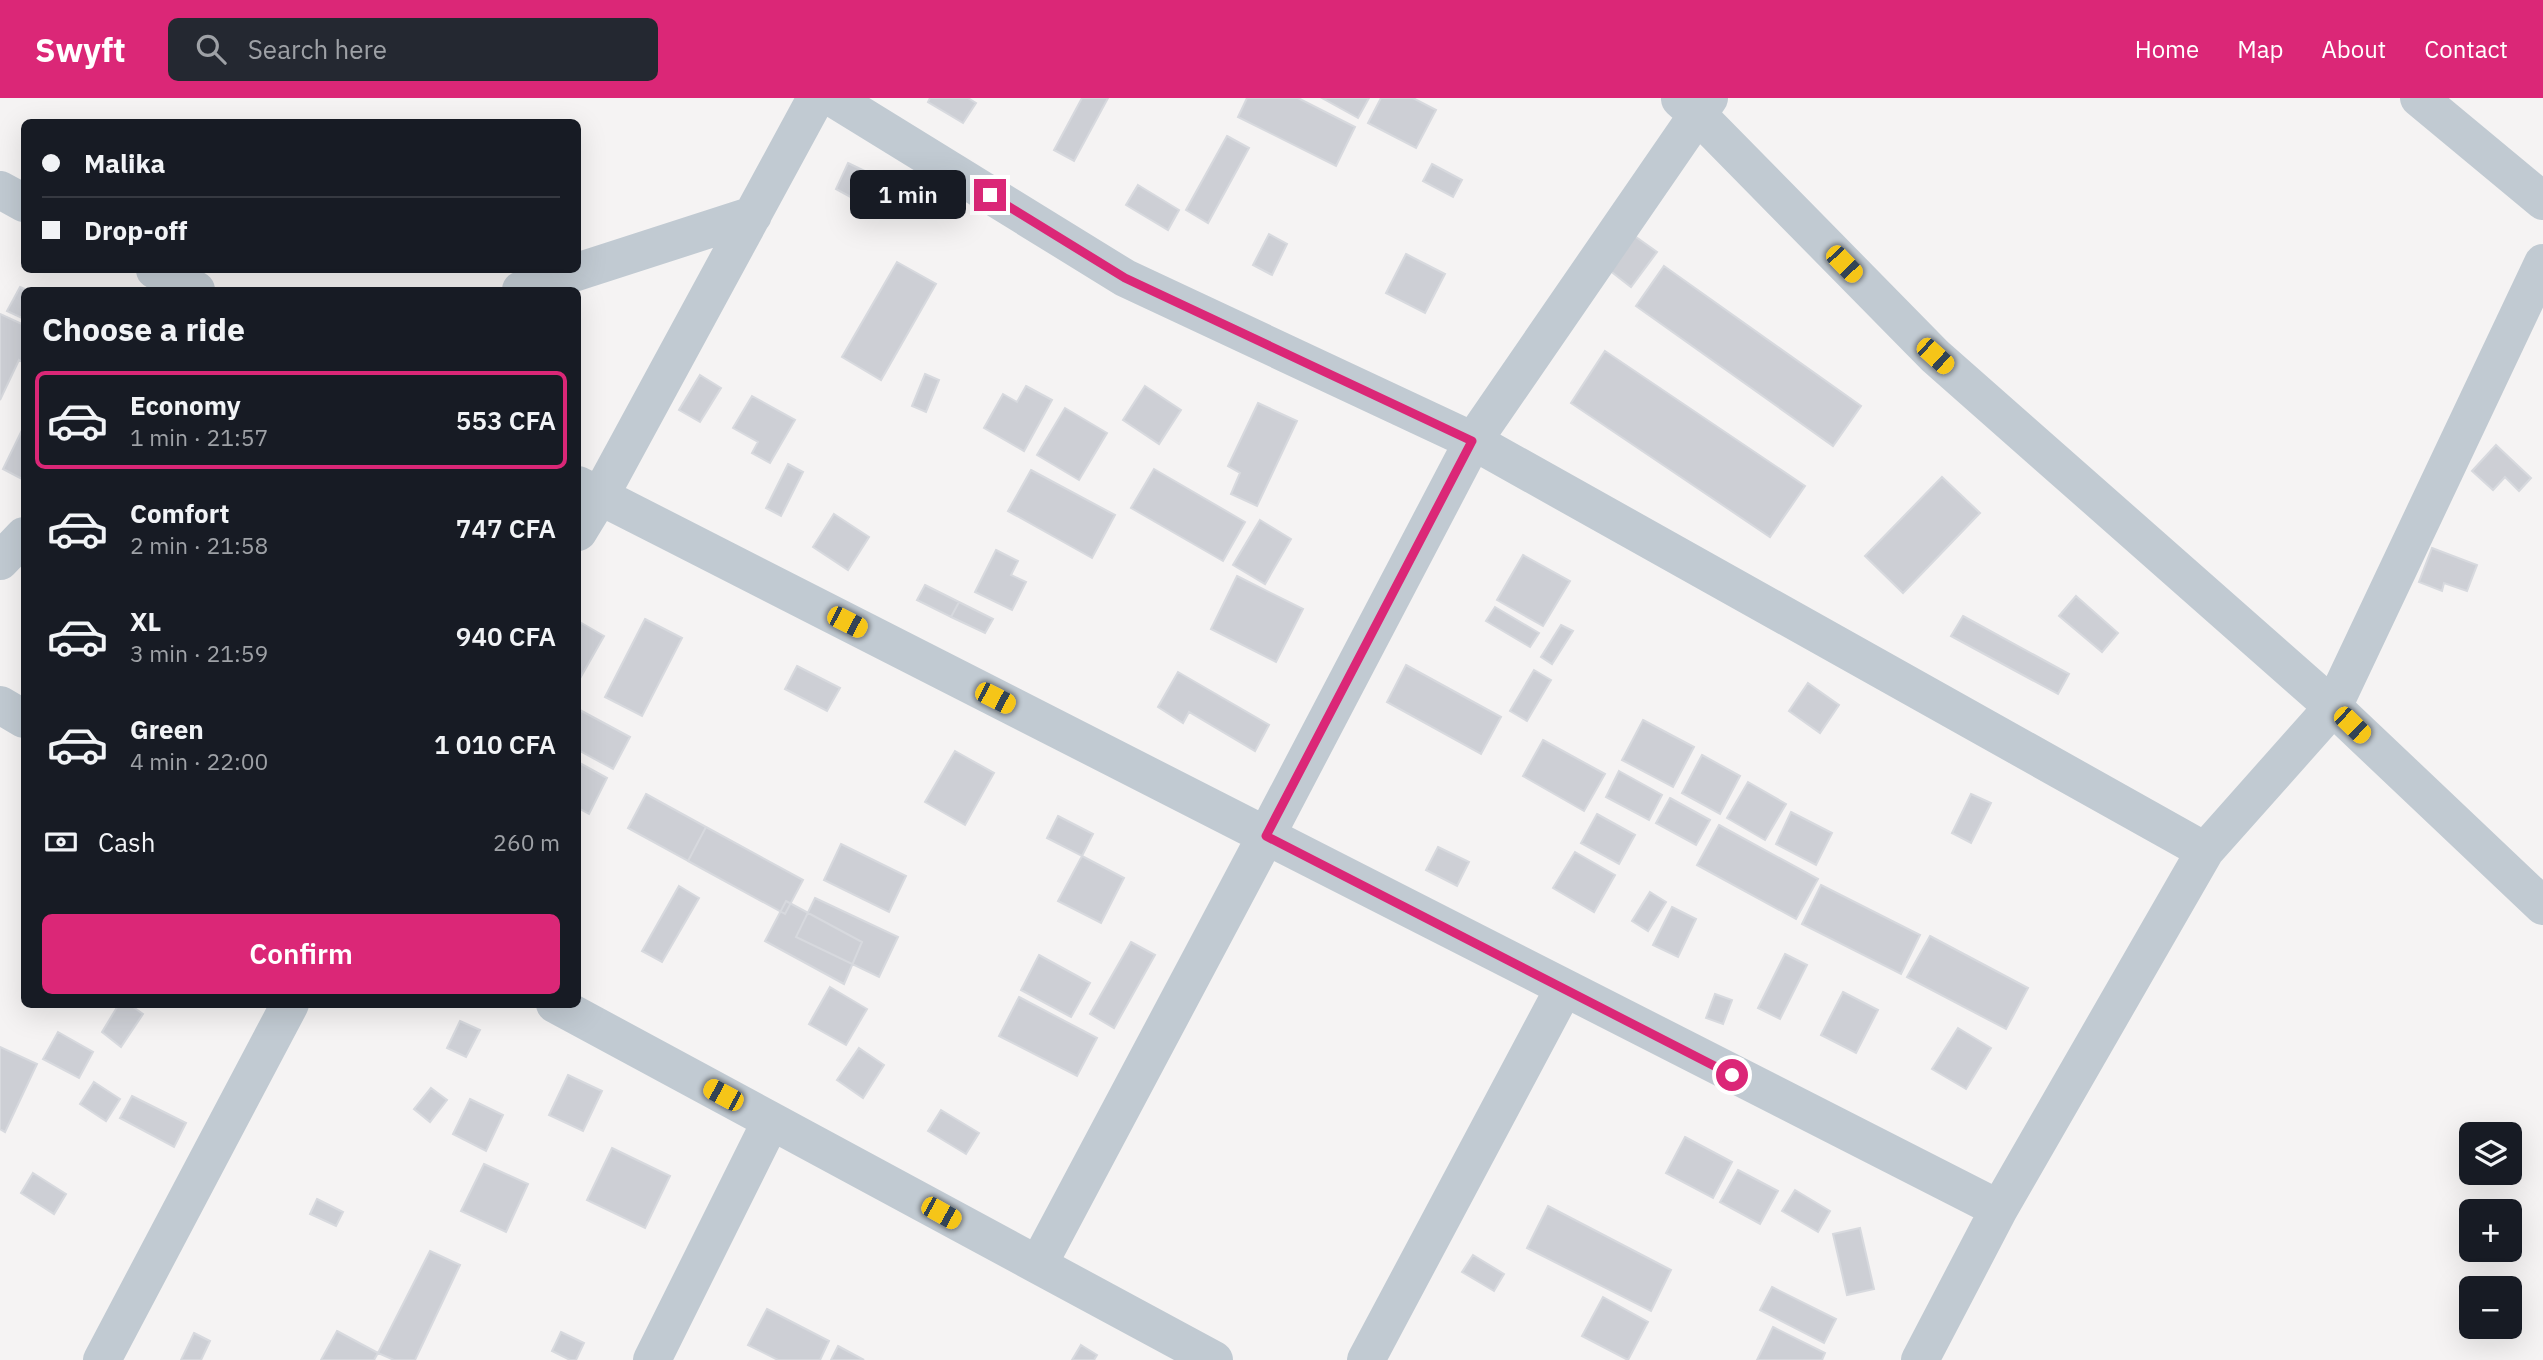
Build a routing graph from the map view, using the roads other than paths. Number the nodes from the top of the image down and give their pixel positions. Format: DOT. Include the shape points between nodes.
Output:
graph roads {
  1 [pos="816,98"];
  2 [pos="834,98"];
  3 [pos="2419,98"];
  4 [pos="1695,104"];
  5 [pos="0,190"];
  6 [pos="21,201"];
  7 [pos="2543,201"];
  8 [pos="752,215"];
  9 [pos="2543,263"];
  10 [pos="581,271"];
  11 [pos="161,273"];
  12 [pos="573,273"];
  13 [pos="190,287"];
  14 [pos="530,287"];
  15 [pos="1472,441"];
  16 [pos="589,491"];
  17 [pos="581,521"];
  18 [pos="21,539"];
  19 [pos="0,561"];
  20 [pos="21,692"];
  21 [pos="0,697"];
  22 [pos="0,705"];
  23 [pos="2333,707"];
  24 [pos="21,717"];
  25 [pos="1266,836"];
  26 [pos="2205,851"];
  27 [pos="2543,906"];
  28 [pos="1563,990"];
  29 [pos="288,1008"];
  30 [pos="562,1008"];
  31 [pos="771,1121"];
  32 [pos="1999,1209"];
  33 [pos="1038,1265"];
  34 [pos="102,1360"];
  35 [pos="652,1360"];
  36 [pos="1214,1360"];
  37 [pos="1366,1360"];
  38 [pos="1920,1360"];
  1 -- 8 [label="street"];
  2 -- 15 [label="street" via="1125,278"];
  3 -- 7 [label="street"];
  4 -- 15 [label="street"];
  4 -- 23 [label="street" via="1935,356"];
  5 -- 6 [label="street"];
  8 -- 10 [label="street"];
  8 -- 16 [label="street"];
  9 -- 23 [label="street"];
  11 -- 13 [label="street"];
  12 -- 14 [label="street"];
  15 -- 25 [label="street"];
  15 -- 26 [label="street"];
  16 -- 17 [label="street"];
  16 -- 25 [label="street"];
  18 -- 19 [label="street"];
  20 -- 21 [label="street"];
  22 -- 24 [label="street"];
  23 -- 26 [label="street"];
  23 -- 27 [label="street"];
  25 -- 28 [label="street"];
  25 -- 33 [label="street"];
  26 -- 32 [label="street"];
  28 -- 32 [label="street"];
  28 -- 37 [label="street"];
  29 -- 34 [label="street"];
  30 -- 31 [label="street"];
  31 -- 33 [label="street"];
  31 -- 35 [label="street"];
  32 -- 38 [label="street"];
  33 -- 36 [label="street"];
}
